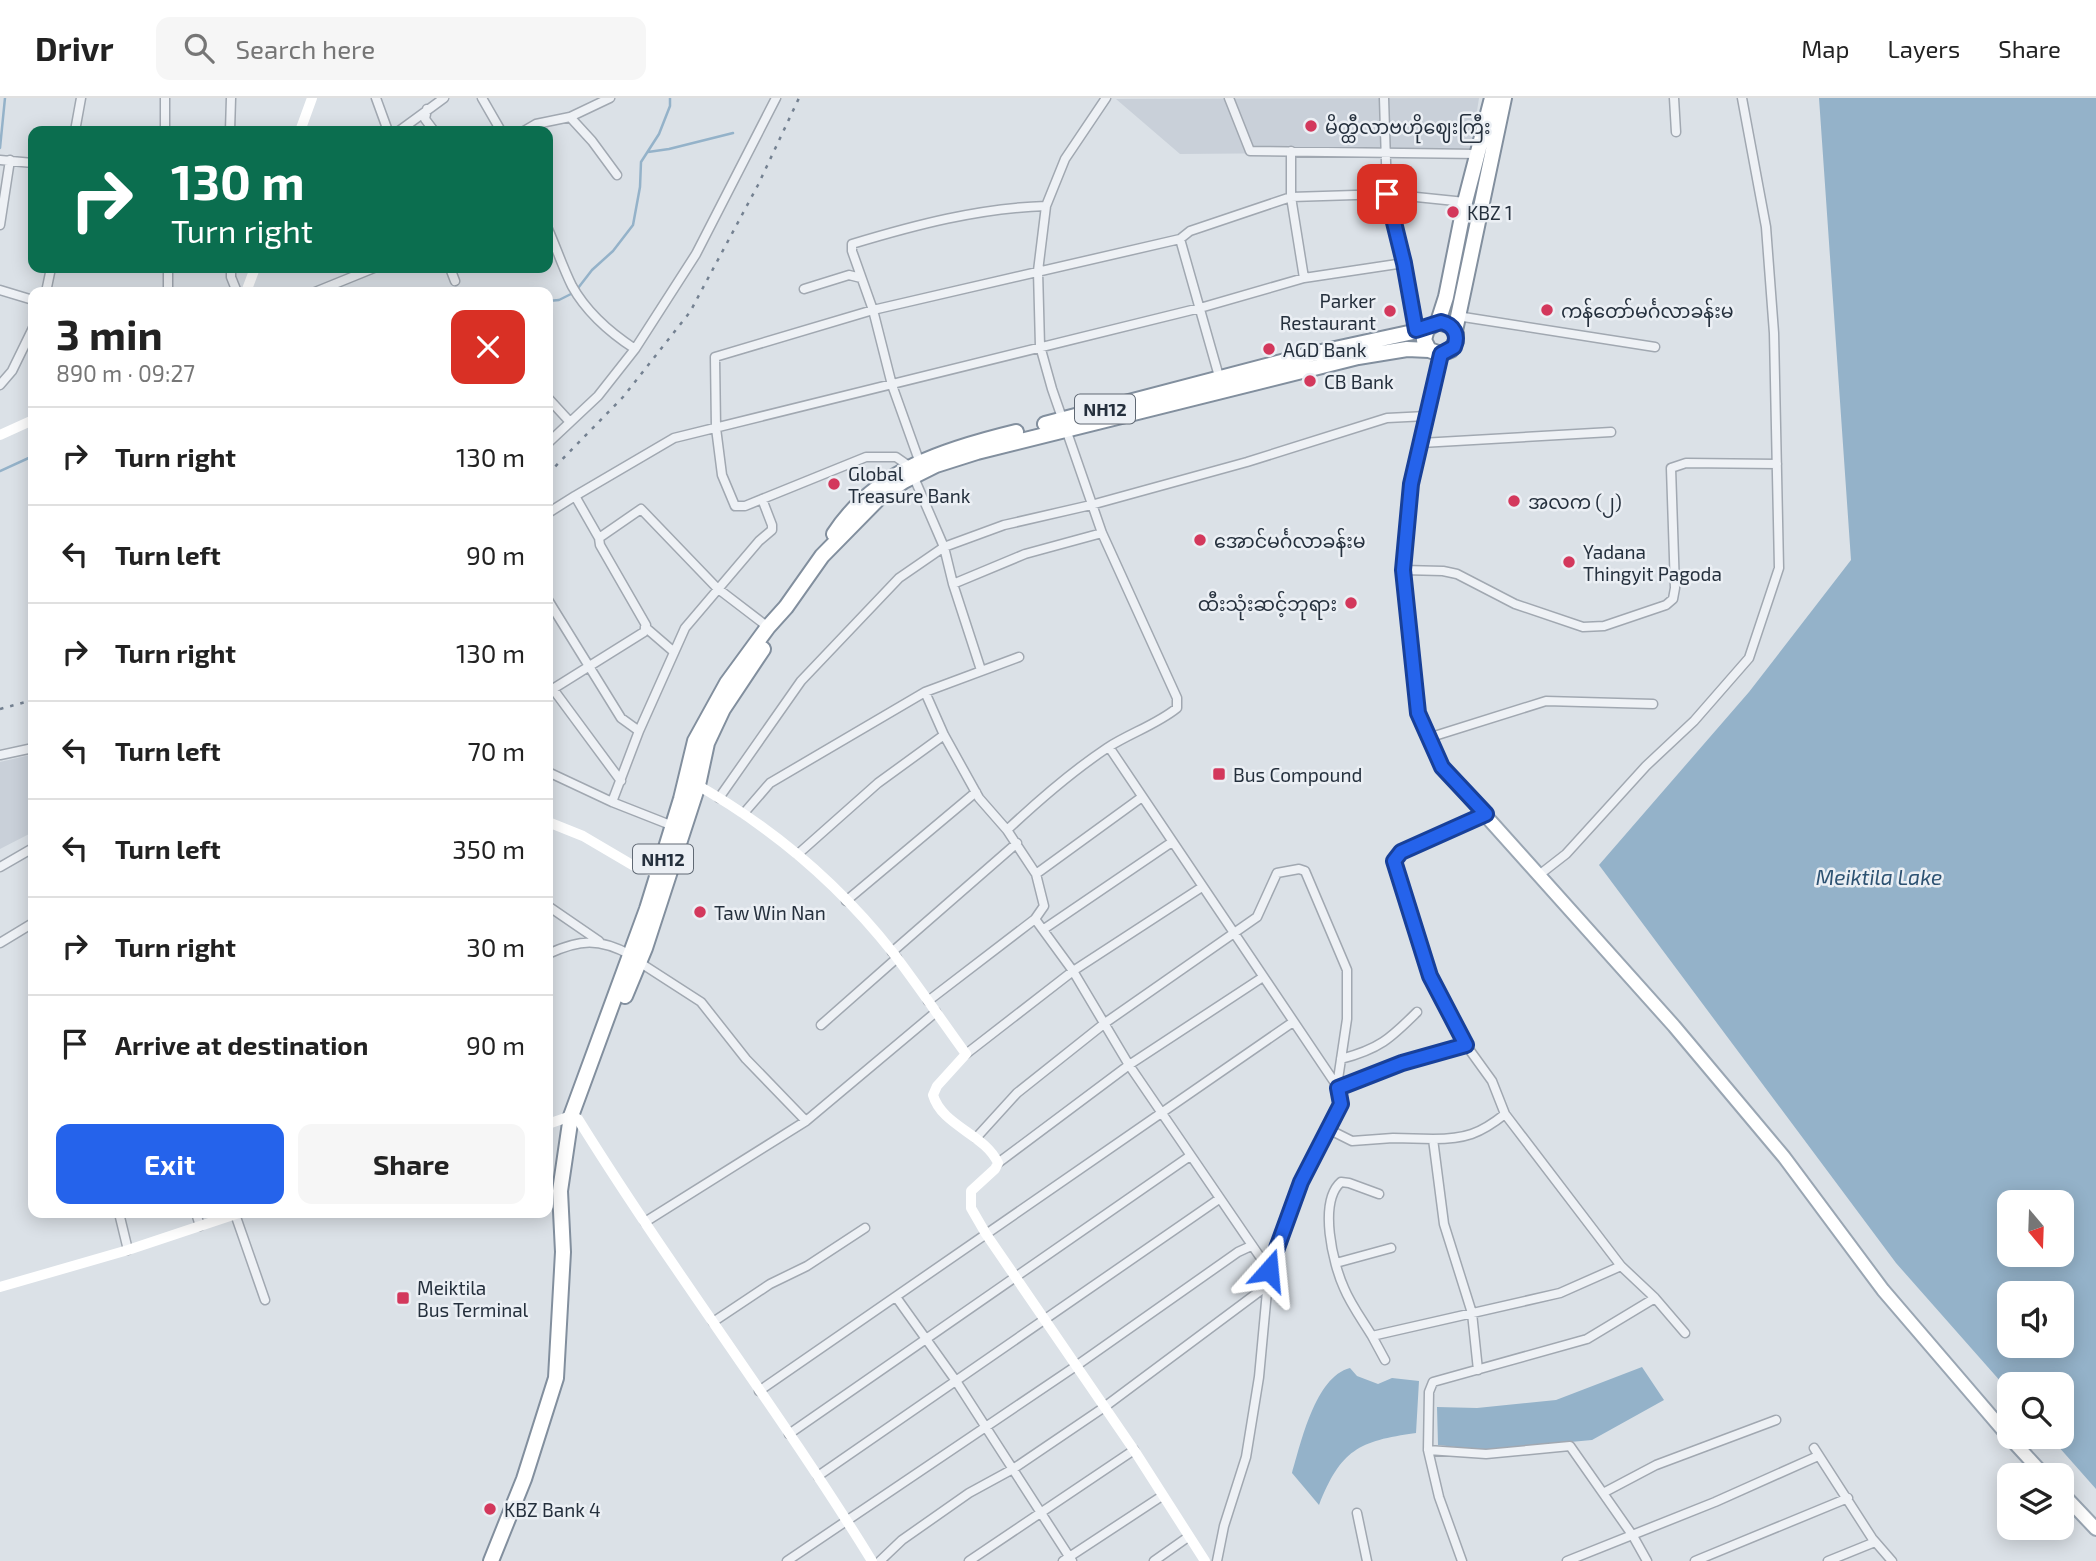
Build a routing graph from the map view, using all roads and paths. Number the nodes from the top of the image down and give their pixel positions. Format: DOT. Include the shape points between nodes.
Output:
graph roads {
  1 [pos="81,98"];
  2 [pos="165,98"];
  3 [pos="231,98"];
  4 [pos="312,98"];
  5 [pos="376,98"];
  6 [pos="444,98"];
  7 [pos="482,98"];
  8 [pos="610,98"];
  9 [pos="776,98"];
  10 [pos="1106,98"];
  11 [pos="1229,98"];
  12 [pos="1384,98"];
  13 [pos="1492,98"];
  14 [pos="1504,98"];
  15 [pos="1674,98"];
  16 [pos="1742,98"];
  17 [pos="427,109"];
  18 [pos="570,117"];
  19 [pos="76,126"];
  20 [pos="165,126"];
  21 [pos="230,126"];
  22 [pos="302,126"];
  23 [pos="386,126"];
  24 [pos="405,126"];
  25 [pos="430,126"];
  26 [pos="498,126"];
  27 [pos="533,126"];
  28 [pos="1676,132"];
  29 [pos="1291,151"];
  30 [pos="1385,153"];
  31 [pos="1478,155"];
  32 [pos="0,160"];
  33 [pos="10,160"];
  34 [pos="28,162"];
  35 [pos="617,175"];
  36 [pos="1387,194"];
  37 [pos="1291,197"];
  38 [pos="1465,202"];
  39 [pos="1046,206"];
  40 [pos="0,225"];
  41 [pos="1180,239"];
  42 [pos="553,241"];
  43 [pos="1404,263"];
  44 [pos="1038,271"];
  45 [pos="361,273"];
  46 [pos="452,273"];
  47 [pos="861,278"];
  48 [pos="1304,278"];
  49 [pos="455,281"];
  50 [pos="328,287"];
  51 [pos="804,289"];
  52 [pos="0,290"];
  53 [pos="28,298"];
  54 [pos="1200,308"];
  55 [pos="873,310"];
  56 [pos="1457,316"];
  57 [pos="1427,327"];
  58 [pos="1455,331"];
  59 [pos="28,338"];
  60 [pos="1040,346"];
  61 [pos="1655,347"];
  62 [pos="635,349"];
  63 [pos="1435,352"];
  64 [pos="1221,384"];
  65 [pos="0,385"];
  66 [pos="892,385"];
  67 [pos="553,403"];
  68 [pos="1427,416"];
  69 [pos="28,422"];
  70 [pos="570,422"];
  71 [pos="1065,424"];
  72 [pos="716,428"];
  73 [pos="1611,432"];
  74 [pos="0,435"];
  75 [pos="553,438"];
  76 [pos="1421,443"];
  77 [pos="1777,464"];
  78 [pos="916,469"];
  79 [pos="575,496"];
  80 [pos="762,499"];
  81 [pos="1091,505"];
  82 [pos="553,510"];
  83 [pos="1102,533"];
  84 [pos="599,538"];
  85 [pos="944,547"];
  86 [pos="1403,570"];
  87 [pos="953,583"];
  88 [pos="717,588"];
  89 [pos="786,607"];
  90 [pos="553,608"];
  91 [pos="768,626"];
  92 [pos="645,627"];
  93 [pos="674,652"];
  94 [pos="1018,657"];
  95 [pos="588,667"];
  96 [pos="981,670"];
  97 [pos="553,689"];
  98 [pos="925,692"];
  99 [pos="553,693"];
  100 [pos="1653,704"];
  101 [pos="639,730"];
  102 [pos="944,735"];
  103 [pos="1428,738"];
  104 [pos="1109,747"];
  105 [pos="28,749"];
  106 [pos="0,755"];
  107 [pos="553,774"];
  108 [pos="621,781"];
  109 [pos="692,782"];
  110 [pos="976,792"];
  111 [pos="719,797"];
  112 [pos="1142,797"];
  113 [pos="612,802"];
  114 [pos="744,813"];
  115 [pos="1486,814"];
  116 [pos="553,824"];
  117 [pos="673,826"];
  118 [pos="1007,830"];
  119 [pos="1172,842"];
  120 [pos="1017,843"];
  121 [pos="28,851"];
  122 [pos="798,854"];
  123 [pos="0,867"];
  124 [pos="663,874"];
  125 [pos="1036,874"];
  126 [pos="1539,874"];
  127 [pos="1202,887"];
  128 [pos="846,901"];
  129 [pos="553,909"];
  130 [pos="1035,919"];
  131 [pos="28,926"];
  132 [pos="1044,929"];
  133 [pos="1234,932"];
  134 [pos="599,941"];
  135 [pos="0,943"];
  136 [pos="553,952"];
  137 [pos="894,955"];
  138 [pos="635,958"];
  139 [pos="1073,971"];
  140 [pos="1263,977"];
  141 [pos="928,1001"];
  142 [pos="936,1012"];
  143 [pos="1417,1012"];
  144 [pos="1293,1022"];
  145 [pos="1105,1023"];
  146 [pos="821,1025"];
  147 [pos="1466,1045"];
  148 [pos="967,1054"];
  149 [pos="1341,1059"];
  150 [pos="1129,1065"];
  151 [pos="1338,1087"];
  152 [pos="1161,1113"];
  153 [pos="1505,1114"];
  154 [pos="573,1121"];
  155 [pos="806,1121"];
  156 [pos="553,1123"];
  157 [pos="1328,1129"];
  158 [pos="976,1138"];
  159 [pos="1433,1139"];
  160 [pos="1190,1156"];
  161 [pos="998,1163"];
  162 [pos="1379,1194"];
  163 [pos="1219,1199"];
  164 [pos="120,1218"];
  165 [pos="198,1218"];
  166 [pos="223,1218"];
  167 [pos="239,1218"];
  168 [pos="645,1222"];
  169 [pos="200,1226"];
  170 [pos="865,1228"];
  171 [pos="986,1234"];
  172 [pos="1251,1246"];
  173 [pos="1391,1248"];
  174 [pos="128,1250"];
  175 [pos="1336,1263"];
  176 [pos="1621,1266"];
  177 [pos="1269,1270"];
  178 [pos="1015,1277"];
  179 [pos="1268,1285"];
  180 [pos="0,1287"];
  181 [pos="896,1297"];
  182 [pos="1655,1298"];
  183 [pos="265,1300"];
  184 [pos="1472,1312"];
  185 [pos="1044,1319"];
  186 [pos="713,1322"];
  187 [pos="1685,1333"];
  188 [pos="1372,1336"];
  189 [pos="926,1339"];
  190 [pos="1385,1360"];
  191 [pos="1076,1366"];
  192 [pos="1478,1370"];
  193 [pos="956,1381"];
  194 [pos="760,1391"];
  195 [pos="1103,1408"];
  196 [pos="1776,1420"];
  197 [pos="1997,1423"];
  198 [pos="986,1427"];
  199 [pos="789,1434"];
  200 [pos="2020,1449"];
  201 [pos="1134,1450"];
  202 [pos="1428,1450"];
  203 [pos="2033,1463"];
  204 [pos="1013,1469"];
  205 [pos="818,1476"];
  206 [pos="1603,1493"];
  207 [pos="1162,1496"];
  208 [pos="1848,1498"];
  209 [pos="2074,1506"];
  210 [pos="1042,1513"];
  211 [pos="1357,1513"];
  212 [pos="847,1520"];
  213 [pos="2096,1530"];
  214 [pos="1633,1536"];
  215 [pos="1188,1537"];
  216 [pos="1875,1542"];
  217 [pos="1068,1560"];
  218 [pos="491,1561"];
  219 [pos="787,1561"];
  220 [pos="872,1561"];
  221 [pos="880,1561"];
  222 [pos="969,1561"];
  223 [pos="1154,1561"];
  224 [pos="1205,1561"];
  225 [pos="1217,1561"];
  226 [pos="1367,1561"];
  227 [pos="1462,1561"];
  228 [pos="1567,1561"];
  229 [pos="1647,1561"];
  230 [pos="1695,1561"];
  231 [pos="1828,1561"];
  232 [pos="1892,1561"];
  1 -- 19 [label="street"];
  2 -- 20 [label="street"];
  3 -- 21 [label="street"];
  4 -- 22 [label="street"];
  5 -- 23 [label="street"];
  6 -- 17 [label="street"];
  7 -- 26 [label="street"];
  8 -- 18 [label="street"];
  9 -- 62 [label="street" via="696,254"];
  10 -- 39 [label="street" via="1065,159"];
  11 -- 29 [label="street" via="1251,152"];
  12 -- 30 [label="street"];
  13 -- 31 [label="highway"];
  14 -- 56 [label="highway"];
  15 -- 28 [label="street"];
  16 -- 77 [label="street" via="1766,227"];
  17 -- 24 [label="street"];
  17 -- 25 [label="street" via="425,119"];
  18 -- 27 [label="street"];
  18 -- 35 [label="street"];
  29 -- 30 [label="street"];
  29 -- 37 [label="street"];
  30 -- 31 [label="street"];
  30 -- 36 [label="street"];
  31 -- 38 [label="highway"];
  32 -- 33 [label="street"];
  33 -- 34 [label="street"];
  33 -- 40 [label="street"];
  36 -- 37 [label="street"];
  36 -- 38 [label="street"];
  36 -- 43 [label="street"];
  37 -- 41 [label="street"];
  37 -- 48 [label="street"];
  38 -- 57 [label="highway" via="1446,297"];
  39 -- 44 [label="street"];
  39 -- 47 [label="street" via="962,215 852,244"];
  41 -- 44 [label="street"];
  41 -- 54 [label="street"];
  42 -- 62 [label="street" via="572,285 590,311 608,332"];
  43 -- 48 [label="street"];
  43 -- 57 [label="street"];
  44 -- 55 [label="street"];
  44 -- 60 [label="street"];
  45 -- 50 [label="street"];
  46 -- 49 [label="street"];
  47 -- 51 [label="street" via="849,275"];
  47 -- 55 [label="street"];
  48 -- 54 [label="street"];
  52 -- 53 [label="street"];
  54 -- 60 [label="street"];
  54 -- 64 [label="street"];
  55 -- 66 [label="street"];
  55 -- 72 [label="street" via="715,357"];
  56 -- 58 [label="highway"];
  56 -- 61 [label="street"];
  57 -- 58 [label="highway" via="1447,323"];
  57 -- 63 [label="highway" via="1424,340"];
  57 -- 64 [label="highway, NH12"];
  58 -- 63 [label="highway" via="1454,347"];
  59 -- 65 [label="street"];
  60 -- 66 [label="street"];
  60 -- 71 [label="street"];
  62 -- 70 [label="street" via="598,396"];
  63 -- 64 [label="highway, NH12" via="1407,349"];
  63 -- 68 [label="main road"];
  64 -- 71 [label="highway, NH12"];
  66 -- 72 [label="street"];
  66 -- 78 [label="street"];
  67 -- 70 [label="street"];
  68 -- 76 [label="main road"];
  68 -- 81 [label="street" via="1387,418"];
  69 -- 74 [label="street"];
  70 -- 75 [label="street"];
  71 -- 78 [label="highway, NH12"];
  71 -- 81 [label="street"];
  72 -- 79 [label="street" via="674,438"];
  72 -- 80 [label="street" via="722,475 735,506"];
  73 -- 76 [label="street"];
  76 -- 86 [label="main road" via="1411,484"];
  77 -- 86 [label="street" via="1686,463 1671,468 1673,599 1604,626 1583,627 1515,604 1443,570"];
  77 -- 126 [label="street" via="1779,568 1749,657 1566,854"];
  78 -- 80 [label="street" via="896,457 866,457"];
  78 -- 85 [label="street"];
  78 -- 89 [label="highway, NH12" via="880,497 822,556"];
  79 -- 82 [label="street"];
  79 -- 84 [label="street"];
  80 -- 88 [label="street" via="772,530"];
  81 -- 83 [label="street"];
  81 -- 85 [label="street" via="1004,525"];
  83 -- 87 [label="street" via="1025,554"];
  83 -- 104 [label="street" via="1177,698 1177,708 1165,717"];
  84 -- 88 [label="street" via="641,509"];
  84 -- 92 [label="street"];
  85 -- 87 [label="street"];
  85 -- 111 [label="street" via="899,578 809,671"];
  86 -- 103 [label="main road" via="1418,713"];
  87 -- 96 [label="street"];
  88 -- 91 [label="street"];
  88 -- 93 [label="street" via="685,628"];
  89 -- 91 [label="highway, NH12"];
  89 -- 109 [label="highway, NH12" via="723,709"];
  90 -- 95 [label="street"];
  91 -- 109 [label="highway, NH12" via="727,683 695,741"];
  92 -- 93 [label="street"];
  92 -- 95 [label="street"];
  93 -- 101 [label="street"];
  94 -- 96 [label="street"];
  95 -- 97 [label="street"];
  95 -- 101 [label="street" via="621,719"];
  96 -- 98 [label="street"];
  98 -- 102 [label="street"];
  98 -- 114 [label="street" via="769,783"];
  99 -- 108 [label="street"];
  100 -- 103 [label="street" via="1546,701"];
  101 -- 108 [label="street"];
  102 -- 110 [label="street"];
  102 -- 122 [label="street" via="878,783"];
  103 -- 115 [label="main road" via="1442,767"];
  104 -- 112 [label="street"];
  104 -- 118 [label="street" via="1052,788"];
  105 -- 106 [label="street"];
  107 -- 113 [label="street"];
  108 -- 113 [label="street"];
  109 -- 111 [label="street"];
  109 -- 117 [label="highway, NH12"];
  109 -- 124 [label="highway, NH12"];
  110 -- 118 [label="street"];
  110 -- 128 [label="street"];
  111 -- 114 [label="street"];
  112 -- 119 [label="street"];
  112 -- 125 [label="street"];
  113 -- 117 [label="street"];
  114 -- 122 [label="street"];
  115 -- 126 [label="main road"];
  115 -- 147 [label="street" via="1401,852 1394,861 1430,976"];
  116 -- 124 [label="street" via="634,866"];
  117 -- 124 [label="highway, NH12"];
  118 -- 120 [label="street"];
  119 -- 127 [label="street"];
  119 -- 132 [label="street"];
  120 -- 125 [label="street"];
  120 -- 137 [label="street"];
  121 -- 123 [label="street"];
  122 -- 128 [label="street"];
  124 -- 138 [label="highway, NH12"];
  125 -- 130 [label="street" via="1044,906"];
  126 -- 197 [label="main road" via="1776,1147 1883,1290"];
  127 -- 133 [label="street"];
  127 -- 139 [label="street"];
  128 -- 137 [label="street"];
  129 -- 134 [label="street"];
  130 -- 132 [label="street"];
  130 -- 141 [label="street"];
  131 -- 135 [label="street"];
  132 -- 139 [label="street"];
  133 -- 140 [label="street"];
  133 -- 145 [label="street"];
  133 -- 149 [label="street" via="1257,916 1277,873 1305,871 1347,970"];
  134 -- 136 [label="street"];
  134 -- 138 [label="street"];
  137 -- 141 [label="street"];
  137 -- 146 [label="street"];
  138 -- 154 [label="highway, NH12"];
  138 -- 155 [label="street" via="701,1002 746,1059"];
  139 -- 145 [label="street"];
  139 -- 148 [label="street"];
  140 -- 144 [label="street"];
  140 -- 150 [label="street"];
  141 -- 142 [label="street"];
  142 -- 148 [label="street"];
  142 -- 155 [label="street"];
  143 -- 149 [label="street" via="1381,1045"];
  144 -- 151 [label="street"];
  144 -- 152 [label="street"];
  145 -- 150 [label="street"];
  145 -- 158 [label="street" via="1017,1093"];
  147 -- 151 [label="street"];
  147 -- 153 [label="street" via="1492,1080"];
  148 -- 158 [label="street" via="933,1095 940,1111"];
  149 -- 151 [label="street"];
  150 -- 152 [label="street"];
  150 -- 161 [label="street"];
  151 -- 157 [label="street" via="1341,1104"];
  152 -- 160 [label="street"];
  152 -- 171 [label="street"];
  153 -- 159 [label="street" via="1485,1130 1455,1139"];
  153 -- 176 [label="street"];
  154 -- 156 [label="street"];
  154 -- 168 [label="street"];
  154 -- 218 [label="highway, NH12" via="560,1191 563,1252 556,1378 524,1479"];
  155 -- 168 [label="street"];
  157 -- 159 [label="street" via="1352,1140"];
  157 -- 177 [label="street" via="1301,1182"];
  158 -- 161 [label="street"];
  159 -- 184 [label="street" via="1444,1224"];
  160 -- 163 [label="street"];
  160 -- 178 [label="street"];
  161 -- 171 [label="street" via="971,1191 971,1208"];
  162 -- 175 [label="street" via="1349,1183 1336,1186 1329,1212"];
  163 -- 172 [label="street"];
  163 -- 185 [label="street"];
  164 -- 174 [label="street"];
  165 -- 169 [label="street"];
  166 -- 169 [label="street"];
  167 -- 183 [label="street"];
  168 -- 186 [label="street"];
  169 -- 174 [label="street"];
  170 -- 186 [label="street"];
  171 -- 178 [label="street"];
  171 -- 181 [label="street"];
  172 -- 177 [label="street"];
  172 -- 191 [label="street"];
  173 -- 175 [label="street"];
  174 -- 180 [label="street"];
  175 -- 188 [label="street" via="1344,1288"];
  176 -- 182 [label="street"];
  176 -- 184 [label="street" via="1560,1293"];
  177 -- 179 [label="street"];
  178 -- 185 [label="street"];
  178 -- 189 [label="street"];
  179 -- 195 [label="street"];
  179 -- 225 [label="street" via="1246,1457"];
  181 -- 189 [label="street"];
  181 -- 194 [label="street"];
  182 -- 187 [label="street"];
  182 -- 192 [label="street" via="1587,1339"];
  184 -- 188 [label="street"];
  184 -- 192 [label="street"];
  185 -- 191 [label="street"];
  185 -- 193 [label="street"];
  186 -- 194 [label="street"];
  188 -- 190 [label="street"];
  189 -- 193 [label="street"];
  189 -- 199 [label="street"];
  191 -- 195 [label="street"];
  191 -- 198 [label="street"];
  192 -- 202 [label="street" via="1433,1382"];
  193 -- 198 [label="street"];
  193 -- 205 [label="street"];
  194 -- 199 [label="street"];
  195 -- 201 [label="street"];
  195 -- 204 [label="street"];
  196 -- 206 [label="street" via="1656,1465"];
  198 -- 204 [label="street"];
  198 -- 212 [label="street"];
  199 -- 205 [label="street"];
  200 -- 203 [label="main road"];
  201 -- 207 [label="street"];
  201 -- 210 [label="street"];
  202 -- 206 [label="street" via="1486,1454 1570,1446"];
  202 -- 227 [label="street"];
  204 -- 210 [label="street"];
  204 -- 221 [label="street" via="969,1493"];
  205 -- 212 [label="street"];
  206 -- 214 [label="street"];
  207 -- 215 [label="street"];
  207 -- 217 [label="street"];
  208 -- 214 [label="street" via="1816,1452"];
  208 -- 216 [label="street"];
  208 -- 230 [label="street"];
  209 -- 213 [label="main road"];
  210 -- 217 [label="street"];
  210 -- 222 [label="street"];
  211 -- 226 [label="street"];
  212 -- 219 [label="street"];
  212 -- 220 [label="street"];
  214 -- 228 [label="street"];
  214 -- 229 [label="street"];
  215 -- 223 [label="street"];
  215 -- 224 [label="street"];
  216 -- 231 [label="street"];
  216 -- 232 [label="street"];
}
